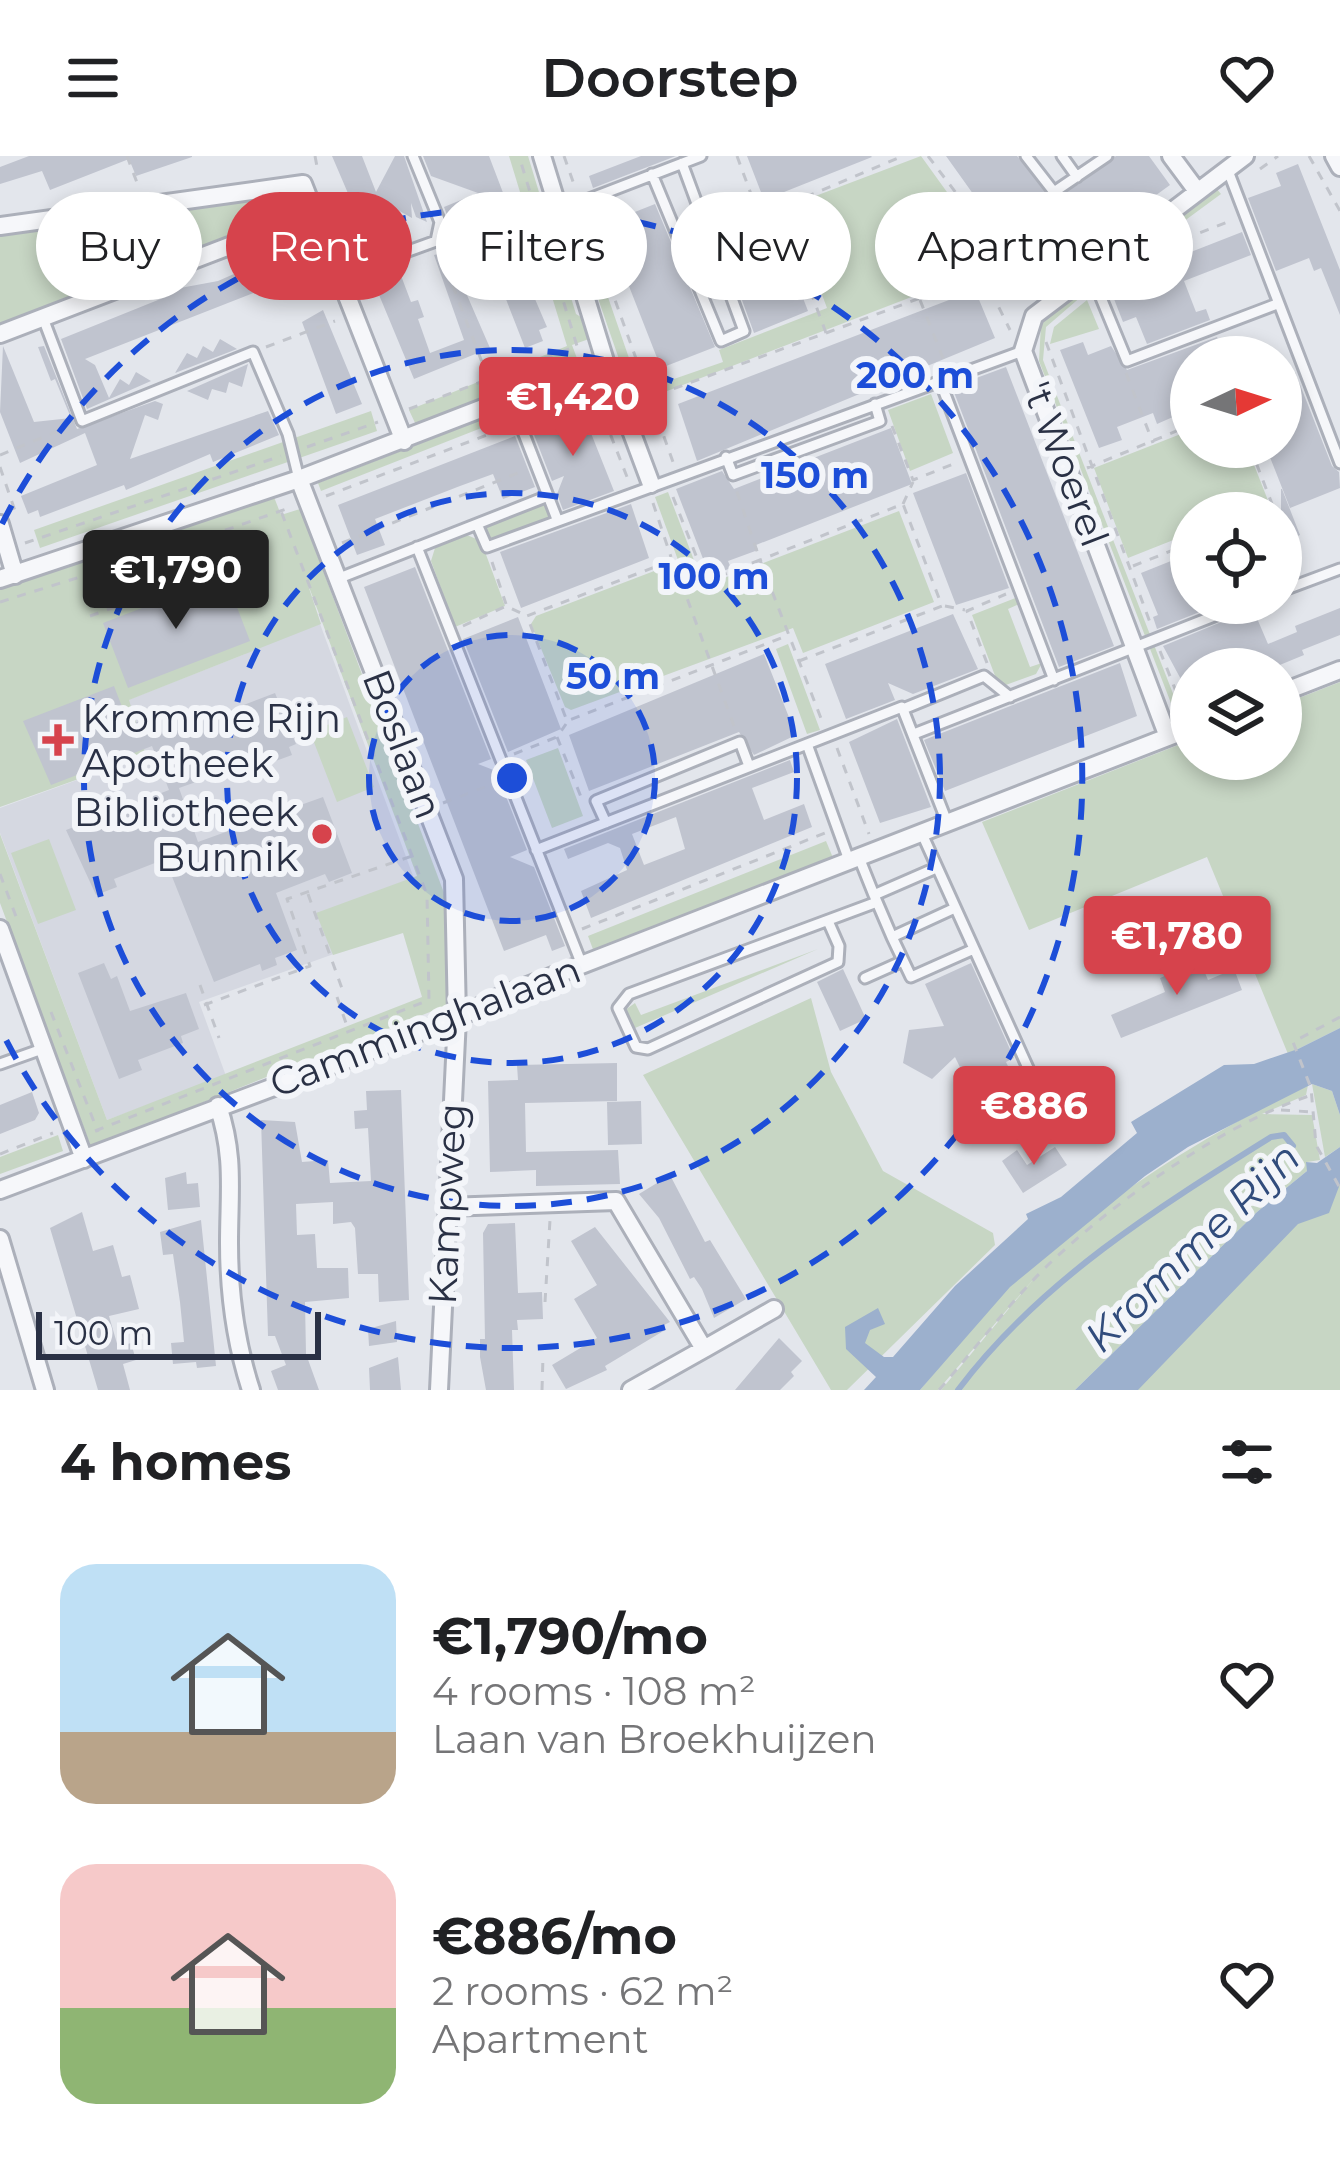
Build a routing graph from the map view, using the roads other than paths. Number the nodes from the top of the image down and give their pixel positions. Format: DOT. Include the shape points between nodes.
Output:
graph roads {
  1 [pos="413,156"];
  2 [pos="542,156"];
  3 [pos="701,156"];
  4 [pos="1026,156"];
  5 [pos="1062,156"];
  6 [pos="1107,156"];
  7 [pos="1172,156"];
  8 [pos="1245,156"];
  9 [pos="1334,156"];
  10 [pos="682,163"];
  11 [pos="1340,167"];
  12 [pos="1227,168"];
  13 [pos="652,174"];
  14 [pos="1077,177"];
  15 [pos="1197,190"];
  16 [pos="308,192"];
  17 [pos="552,192"];
  18 [pos="606,192"];
  19 [pos="1193,193"];
  20 [pos="0,226"];
  21 [pos="226,247"];
  22 [pos="412,250"];
  23 [pos="352,300"];
  24 [pos="586,300"];
  25 [pos="1050,300"];
  26 [pos="1102,300"];
  27 [pos="1277,304"];
  28 [pos="43,318"];
  29 [pos="0,334"];
  30 [pos="1023,351"];
  31 [pos="605,361"];
  32 [pos="945,378"];
  33 [pos="510,398"];
  34 [pos="879,402"];
  35 [pos="404,440"];
  36 [pos="726,458"];
  37 [pos="1340,463"];
  38 [pos="299,479"];
  39 [pos="665,479"];
  40 [pos="548,496"];
  41 [pos="557,519"];
  42 [pos="0,524"];
  43 [pos="477,524"];
  44 [pos="153,531"];
  45 [pos="417,547"];
  46 [pos="1340,569"];
  47 [pos="8,577"];
  48 [pos="337,579"];
  49 [pos="1302,583"];
  50 [pos="170,587"];
  51 [pos="1190,624"];
  52 [pos="1136,645"];
  53 [pos="1340,670"];
  54 [pos="1054,680"];
  55 [pos="1302,685"];
  56 [pos="1010,697"];
  57 [pos="903,709"];
  58 [pos="914,734"];
  59 [pos="1168,737"];
  60 [pos="807,744"];
  61 [pos="749,766"];
  62 [pos="605,823"];
  63 [pos="949,825"];
  64 [pos="922,836"];
  65 [pos="536,850"];
  66 [pos="852,857"];
  67 [pos="936,868"];
  68 [pos="875,898"];
  69 [pos="955,908"];
  70 [pos="828,921"];
  71 [pos="0,929"];
  72 [pos="892,938"];
  73 [pos="974,949"];
  74 [pos="903,961"];
  75 [pos="582,965"];
  76 [pos="866,978"];
  77 [pos="457,1018"];
  78 [pos="45,1048"];
  79 [pos="0,1064"];
  80 [pos="1034,1078"];
  81 [pos="218,1106"];
  82 [pos="84,1159"];
  83 [pos="0,1190"];
  84 [pos="447,1207"];
  85 [pos="0,1239"];
  86 [pos="774,1309"];
  87 [pos="704,1348"];
  88 [pos="45,1390"];
  89 [pos="250,1390"];
  90 [pos="439,1390"];
  91 [pos="631,1390"];
  1 -- 22 [label="lane" via="440,222 436,241"];
  2 -- 17 [label="street"];
  3 -- 10 [label="lane"];
  4 -- 14 [label="lane" via="1054,192"];
  5 -- 14 [label="lane"];
  6 -- 14 [label="lane"];
  7 -- 15 [label="street"];
  8 -- 12 [label="street, 't Woerel"];
  9 -- 11 [label="street"];
  10 -- 13 [label="lane"];
  10 -- 13 [label="lane" via="744,332 721,341"];
  12 -- 15 [label="street, 't Woerel"];
  12 -- 27 [label="lane"];
  13 -- 18 [label="lane"];
  15 -- 19 [label="street, 't Woerel"];
  16 -- 20 [label="street" via="292,182"];
  21 -- 28 [label="street"];
  23 -- 35 [label="street"];
  24 -- 31 [label="street"];
  25 -- 30 [label="street, 't Woerel" via="1034,316"];
  26 -- 27 [label="lane" via="1127,361"];
  27 -- 37 [label="lane"];
  28 -- 29 [label="street"];
  28 -- 38 [label="lane" via="82,422 253,352"];
  30 -- 32 [label="lane"];
  30 -- 52 [label="street, 't Woerel"];
  31 -- 33 [label="street"];
  31 -- 39 [label="street"];
  32 -- 34 [label="lane"];
  32 -- 54 [label="lane"];
  33 -- 35 [label="street"];
  33 -- 40 [label="lane"];
  34 -- 36 [label="lane"];
  34 -- 36 [label="lane" via="880,421 733,475"];
  35 -- 38 [label="street"];
  36 -- 39 [label="lane"];
  38 -- 44 [label="street"];
  38 -- 48 [label="street, Boslaan"];
  39 -- 41 [label="lane"];
  40 -- 41 [label="lane"];
  40 -- 43 [label="lane"];
  41 -- 43 [label="lane" via="487,547"];
  42 -- 47 [label="street"];
  43 -- 45 [label="lane"];
  44 -- 47 [label="street"];
  44 -- 50 [label="lane"];
  45 -- 48 [label="lane"];
  45 -- 65 [label="lane"];
  46 -- 49 [label="lane"];
  48 -- 77 [label="street, Boslaan" via="454,880"];
  51 -- 52 [label="lane"];
  52 -- 54 [label="lane"];
  52 -- 59 [label="street, 't Woerel"];
  53 -- 55 [label="street"];
  54 -- 56 [label="lane"];
  56 -- 57 [label="lane" via="984,676"];
  56 -- 58 [label="lane"];
  57 -- 58 [label="lane"];
  57 -- 60 [label="lane"];
  58 -- 63 [label="lane"];
  59 -- 63 [label="street, Camminghalaan"];
  60 -- 61 [label="lane"];
  60 -- 66 [label="lane"];
  61 -- 62 [label="lane"];
  61 -- 62 [label="lane" via="740,742 596,801"];
  62 -- 65 [label="lane"];
  63 -- 64 [label="street, Camminghalaan"];
  64 -- 66 [label="street, Camminghalaan"];
  64 -- 67 [label="lane"];
  65 -- 75 [label="lane"];
  66 -- 68 [label="lane"];
  66 -- 75 [label="street, Camminghalaan"];
  67 -- 68 [label="lane"];
  67 -- 69 [label="lane"];
  68 -- 70 [label="lane"];
  68 -- 72 [label="lane"];
  69 -- 72 [label="lane"];
  69 -- 73 [label="lane"];
  70 -- 70 [label="lane" via="628,994 618,1008 636,1047 648,1049 838,962"];
  71 -- 78 [label="street"];
  72 -- 74 [label="lane"];
  73 -- 74 [label="lane" via="911,977"];
  73 -- 80 [label="lane"];
  74 -- 76 [label="lane"];
  75 -- 77 [label="street, Camminghalaan"];
  77 -- 81 [label="street, Camminghalaan"];
  77 -- 84 [label="street, Kampweg"];
  78 -- 79 [label="lane"];
  78 -- 82 [label="street"];
  81 -- 82 [label="street, Camminghalaan"];
  81 -- 89 [label="street" via="232,1143 229,1249"];
  82 -- 83 [label="street, Camminghalaan"];
  84 -- 87 [label="street" via="616,1202"];
  84 -- 90 [label="street, Kampweg"];
  85 -- 88 [label="street"];
  86 -- 87 [label="street"];
  87 -- 91 [label="street"];
}
